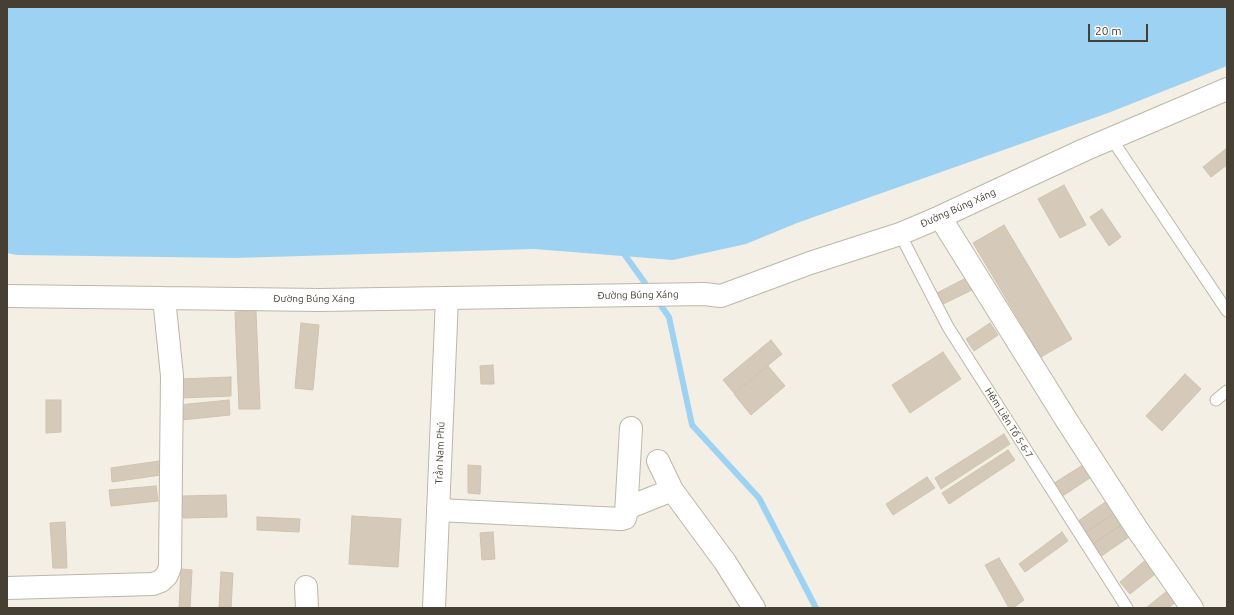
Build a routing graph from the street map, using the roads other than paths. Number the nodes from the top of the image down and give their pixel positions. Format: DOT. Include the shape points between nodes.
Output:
graph roads {
  1 [pos="1227,89"];
  2 [pos="1111,138"];
  3 [pos="940,217"];
  4 [pos="900,234"];
  5 [pos="7,296"];
  6 [pos="164,298"];
  7 [pos="447,298"];
  8 [pos="1227,311"];
  9 [pos="1227,391"];
  10 [pos="1216,400"];
  11 [pos="631,428"];
  12 [pos="658,461"];
  13 [pos="672,490"];
  14 [pos="627,508"];
  15 [pos="438,510"];
  16 [pos="7,588"];
  17 [pos="434,608"];
  18 [pos="754,608"];
  19 [pos="1127,608"];
  20 [pos="1192,608"];
  1 -- 2 [label="street, Đường Búng Xáng"];
  2 -- 3 [label="street, Đường Búng Xáng"];
  2 -- 8 [label="lane"];
  3 -- 4 [label="street, Đường Búng Xáng"];
  3 -- 20 [label="street" via="1067,421"];
  4 -- 7 [label="street, Đường Búng Xáng" via="810,263 721,296 704,294"];
  4 -- 19 [label="lane, Hẻm Liên Tổ 5-6-7" via="948,327"];
  5 -- 6 [label="street, Đường Búng Xáng"];
  6 -- 7 [label="street, Đường Búng Xáng"];
  6 -- 16 [label="street" via="172,376 170,567 167,575 153,584"];
  7 -- 15 [label="street, Trần Nam Phú"];
  9 -- 10 [label="lane"];
  11 -- 14 [label="street"];
  12 -- 13 [label="street"];
  13 -- 14 [label="street"];
  13 -- 18 [label="street" via="725,562"];
  14 -- 15 [label="street" via="625,518 621,520"];
  15 -- 17 [label="street, Trần Nam Phú"];
}
